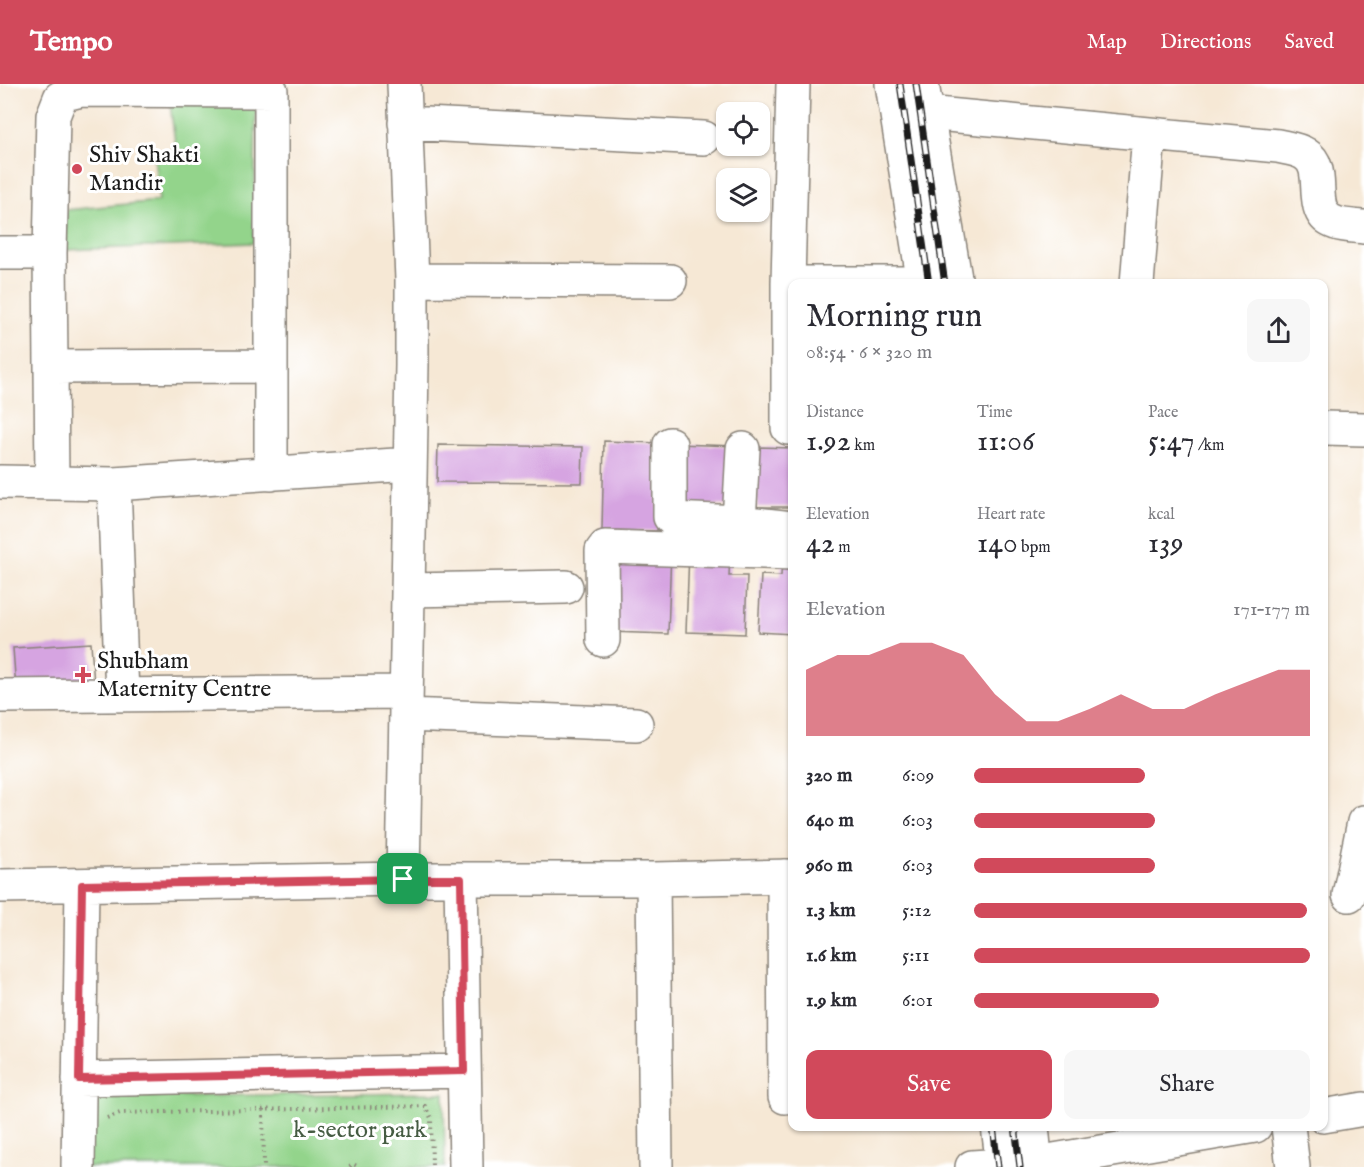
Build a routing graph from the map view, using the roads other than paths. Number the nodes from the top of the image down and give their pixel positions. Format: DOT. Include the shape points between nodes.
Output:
graph roads {
  1 [pos="404,84"];
  2 [pos="793,84"];
  3 [pos="892,84"];
  4 [pos="271,88"];
  5 [pos="924,99"];
  6 [pos="405,123"];
  7 [pos="1149,134"];
  8 [pos="704,138"];
  9 [pos="1364,227"];
  10 [pos="932,235"];
  11 [pos="0,253"];
  12 [pos="50,254"];
  13 [pos="788,279"];
  14 [pos="925,279"];
  15 [pos="954,279"];
  16 [pos="1137,279"];
  17 [pos="412,280"];
  18 [pos="670,281"];
  19 [pos="788,283"];
  20 [pos="272,366"];
  21 [pos="51,367"];
  22 [pos="788,428"];
  23 [pos="1328,428"];
  24 [pos="1364,429"];
  25 [pos="670,444"];
  26 [pos="743,449"];
  27 [pos="410,464"];
  28 [pos="272,474"];
  29 [pos="0,483"];
  30 [pos="52,483"];
  31 [pos="114,484"];
  32 [pos="739,522"];
  33 [pos="788,528"];
  34 [pos="788,553"];
  35 [pos="566,587"];
  36 [pos="408,590"];
  37 [pos="603,640"];
  38 [pos="122,695"];
  39 [pos="0,696"];
  40 [pos="406,703"];
  41 [pos="636,724"];
  42 [pos="1364,822"];
  43 [pos="788,876"];
  44 [pos="403,879"];
  45 [pos="461,879"];
  46 [pos="652,879"];
  47 [pos="82,885"];
  48 [pos="0,886"];
  49 [pos="1345,895"];
  50 [pos="464,1071"];
  51 [pos="79,1079"];
  52 [pos="785,1097"];
  53 [pos="1364,1109"];
  54 [pos="1328,1115"];
  55 [pos="997,1131"];
  56 [pos="1033,1131"];
  57 [pos="1227,1131"];
  58 [pos="1289,1131"];
  59 [pos="1036,1165"];
  60 [pos="993,1166"];
  61 [pos="78,1167"];
  62 [pos="466,1167"];
  63 [pos="656,1167"];
  64 [pos="1293,1167"];
  1 -- 6 [label="street"];
  2 -- 13 [label="street"];
  3 -- 10 [label="street"];
  4 -- 12 [label="street" via="82,90 60,98 53,117"];
  4 -- 20 [label="street"];
  5 -- 7 [label="street"];
  5 -- 10 [label="street"];
  6 -- 8 [label="street"];
  6 -- 17 [label="street"];
  7 -- 9 [label="street" via="1278,146 1306,154 1317,174 1319,205 1324,217 1335,223"];
  7 -- 16 [label="street"];
  10 -- 14 [label="street"];
  10 -- 15 [label="street"];
  11 -- 12 [label="street"];
  12 -- 21 [label="street"];
  17 -- 18 [label="street"];
  17 -- 27 [label="street"];
  19 -- 22 [label="street"];
  20 -- 21 [label="street"];
  20 -- 28 [label="street"];
  21 -- 30 [label="street"];
  23 -- 24 [label="street"];
  25 -- 32 [label="street" via="670,518"];
  26 -- 32 [label="street"];
  27 -- 28 [label="street"];
  27 -- 36 [label="street"];
  28 -- 31 [label="street"];
  29 -- 30 [label="street"];
  30 -- 31 [label="street"];
  31 -- 38 [label="street"];
  32 -- 33 [label="street"];
  34 -- 37 [label="street" via="605,547"];
  35 -- 36 [label="street"];
  36 -- 40 [label="street"];
  38 -- 39 [label="street"];
  38 -- 40 [label="street"];
  40 -- 41 [label="street"];
  40 -- 44 [label="street"];
  42 -- 49 [label="street"];
  43 -- 46 [label="street"];
  43 -- 52 [label="street"];
  44 -- 45 [label="street"];
  44 -- 47 [label="street"];
  45 -- 46 [label="street"];
  45 -- 50 [label="street"];
  46 -- 63 [label="street"];
  47 -- 48 [label="street"];
  47 -- 51 [label="street"];
  50 -- 51 [label="street"];
  50 -- 62 [label="street"];
  51 -- 61 [label="street"];
  53 -- 54 [label="street"];
  55 -- 60 [label="street"];
  56 -- 59 [label="street"];
  57 -- 59 [label="street"];
  58 -- 64 [label="street"];
}
